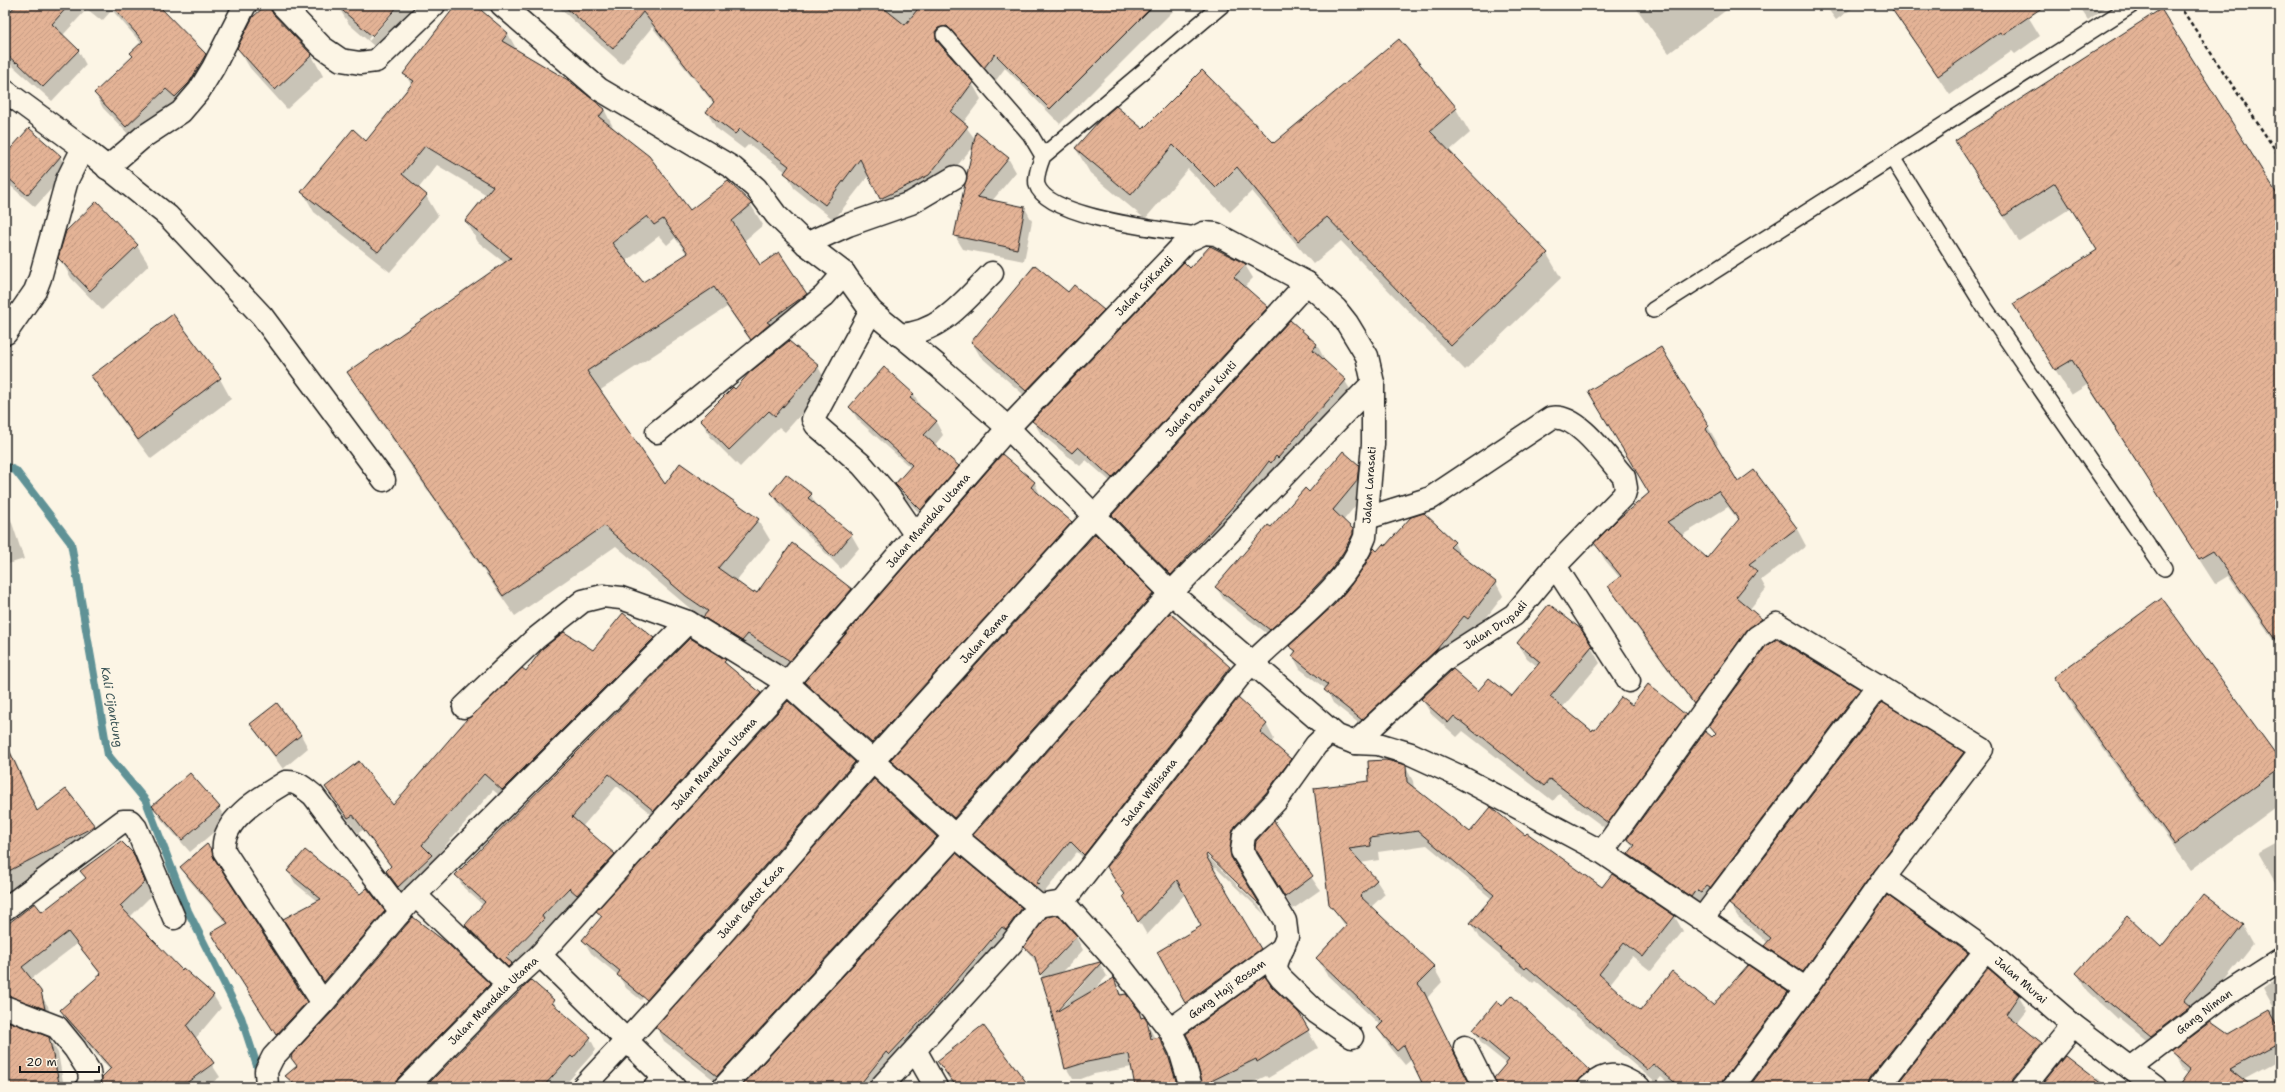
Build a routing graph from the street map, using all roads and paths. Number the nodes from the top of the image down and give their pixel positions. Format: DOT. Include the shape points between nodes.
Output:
graph roads {
  1 [pos="245,5"];
  2 [pos="282,5"];
  3 [pos="434,5"];
  4 [pos="502,5"];
  5 [pos="1222,5"];
  6 [pos="2132,5"];
  7 [pos="2179,5"];
  8 [pos="944,35"];
  9 [pos="5,91"];
  10 [pos="83,148"];
  11 [pos="1043,156"];
  12 [pos="2280,157"];
  13 [pos="1893,159"];
  14 [pos="107,168"];
  15 [pos="955,177"];
  16 [pos="1197,235"];
  17 [pos="806,244"];
  18 [pos="844,273"];
  19 [pos="992,273"];
  20 [pos="1307,283"];
  21 [pos="871,310"];
  22 [pos="1653,310"];
  23 [pos="6,333"];
  24 [pos="899,335"];
  25 [pos="1373,383"];
  26 [pos="1008,428"];
  27 [pos="656,432"];
  28 [pos="384,480"];
  29 [pos="1095,514"];
  30 [pos="1367,518"];
  31 [pos="915,534"];
  32 [pos="1555,566"];
  33 [pos="2164,568"];
  34 [pos="1171,593"];
  35 [pos="688,622"];
  36 [pos="1251,664"];
  37 [pos="1629,680"];
  38 [pos="787,683"];
  39 [pos="1879,685"];
  40 [pos="464,707"];
  41 [pos="1331,731"];
  42 [pos="1355,743"];
  43 [pos="873,762"];
  44 [pos="955,836"];
  45 [pos="1602,852"];
  46 [pos="1884,878"];
  47 [pos="415,895"];
  48 [pos="1063,902"];
  49 [pos="1039,906"];
  50 [pos="5,909"];
  51 [pos="401,912"];
  52 [pos="174,918"];
  53 [pos="1702,919"];
  54 [pos="1283,948"];
  55 [pos="1986,950"];
  56 [pos="540,955"];
  57 [pos="2280,960"];
  58 [pos="508,984"];
  59 [pos="1806,989"];
  60 [pos="323,1003"];
  61 [pos="5,1007"];
  62 [pos="2073,1025"];
  63 [pos="1170,1030"];
  64 [pos="1352,1038"];
  65 [pos="628,1040"];
  66 [pos="1465,1047"];
  67 [pos="915,1050"];
  68 [pos="2130,1068"];
  69 [pos="662,1083"];
  70 [pos="87,1087"];
  71 [pos="267,1087"];
  72 [pos="407,1087"];
  73 [pos="583,1087"];
  74 [pos="724,1087"];
  75 [pos="881,1087"];
  76 [pos="936,1087"];
  77 [pos="1191,1087"];
  78 [pos="1485,1087"];
  79 [pos="1589,1087"];
  80 [pos="1639,1087"];
  81 [pos="1733,1087"];
  82 [pos="1879,1087"];
  83 [pos="2023,1087"];
  84 [pos="2155,1087"];
  1 -- 14 [label="street" via="199,91 181,112 143,137"];
  2 -- 3 [label="street" via="322,47 341,60 360,63 376,61"];
  4 -- 17 [label="street" via="599,89 733,168 756,188 776,215"];
  5 -- 11 [label="lane"];
  6 -- 13 [label="lane"];
  7 -- 12 [label="path"];
  8 -- 11 [label="lane" via="1030,134"];
  9 -- 10 [label="street"];
  10 -- 14 [label="street"];
  10 -- 23 [label="street" via="67,180 38,285"];
  11 -- 16 [label="lane" via="1036,180 1038,187 1061,205 1085,216"];
  13 -- 22 [label="lane"];
  13 -- 33 [label="lane" via="1985,308"];
  14 -- 28 [label="street" via="168,216 262,316"];
  15 -- 17 [label="street" via="911,203 848,225"];
  16 -- 20 [label="street" via="1216,234"];
  16 -- 26 [label="street, Jalan SriKandi" via="1187,241"];
  17 -- 18 [label="street"];
  18 -- 21 [label="street"];
  18 -- 27 [label="street" via="824,296"];
  19 -- 24 [label="street" via="951,315 938,324 912,334"];
  20 -- 25 [label="street, Jalan Larasati" via="1336,309 1347,323 1367,356"];
  20 -- 29 [label="street, Jalan Danau Kunti"];
  21 -- 24 [label="street"];
  21 -- 31 [label="street" via="813,419 816,425 862,465 888,495"];
  24 -- 26 [label="street"];
  25 -- 30 [label="street, Jalan Larasati" via="1373,444"];
  25 -- 34 [label="street"];
  26 -- 29 [label="street"];
  26 -- 31 [label="street, Jalan Mandala Utama"];
  29 -- 34 [label="street"];
  29 -- 43 [label="street, Jalan Rama"];
  30 -- 32 [label="street, Jalan Drupadi" via="1431,498 1551,418 1566,418 1578,425 1624,477 1626,488 1624,495"];
  30 -- 36 [label="street, Jalan Larasati" via="1365,537 1360,550 1333,586"];
  31 -- 38 [label="street, Jalan Mandala Utama"];
  32 -- 37 [label="street"];
  32 -- 42 [label="street, Jalan Drupadi" via="1514,615 1445,659"];
  34 -- 36 [label="street"];
  34 -- 44 [label="street"];
  35 -- 38 [label="street"];
  35 -- 40 [label="street" via="620,598 603,596 583,601 535,639"];
  35 -- 47 [label="street"];
  36 -- 41 [label="street"];
  36 -- 48 [label="street, Jalan Wibisana"];
  38 -- 43 [label="street"];
  38 -- 56 [label="street, Jalan Mandala Utama"];
  39 -- 45 [label="street" via="1777,624 1757,637"];
  39 -- 46 [label="street" via="1982,749"];
  39 -- 53 [label="street"];
  41 -- 42 [label="street"];
  41 -- 54 [label="street" via="1316,745 1276,801 1244,835 1242,842 1242,850 1285,921 1287,937"];
  42 -- 45 [label="street" via="1378,744 1411,754"];
  43 -- 44 [label="street"];
  43 -- 65 [label="street, Jalan Gatot Kaca"];
  44 -- 49 [label="street"];
  44 -- 74 [label="street"];
  45 -- 53 [label="street"];
  46 -- 55 [label="street, Jalan Murai"];
  46 -- 59 [label="street"];
  47 -- 51 [label="street"];
  47 -- 58 [label="street"];
  48 -- 49 [label="street"];
  48 -- 63 [label="street" via="1121,967"];
  49 -- 67 [label="street" via="1012,943"];
  50 -- 52 [label="street" via="123,821 130,821 136,828"];
  51 -- 60 [label="street"];
  51 -- 60 [label="street" via="312,795 298,784 286,782 245,811 234,822 224,839 224,851"];
  53 -- 59 [label="street"];
  54 -- 63 [label="street, Gang Haji Rosam"];
  54 -- 64 [label="street" via="1276,971 1281,978 1317,1013"];
  55 -- 62 [label="street, Jalan Murai"];
  55 -- 82 [label="street"];
  56 -- 58 [label="street, Jalan Mandala Utama"];
  56 -- 65 [label="street"];
  57 -- 68 [label="street, Gang Niman" via="2224,996"];
  58 -- 72 [label="street, Jalan Mandala Utama"];
  59 -- 81 [label="street"];
  60 -- 71 [label="street" via="268,1063"];
  61 -- 70 [label="street" via="57,1027 75,1049 88,1071 90,1080"];
  62 -- 68 [label="street, Jalan Murai"];
  62 -- 83 [label="street"];
  63 -- 77 [label="street" via="1180,1050"];
  65 -- 69 [label="street"];
  65 -- 73 [label="street, Jalan Gatot Kaca"];
  66 -- 78 [label="street"];
  67 -- 75 [label="street"];
  67 -- 76 [label="street"];
  68 -- 84 [label="street, Jalan Murai"];
  79 -- 80 [label="street" via="1599,1077 1611,1075"];
}
